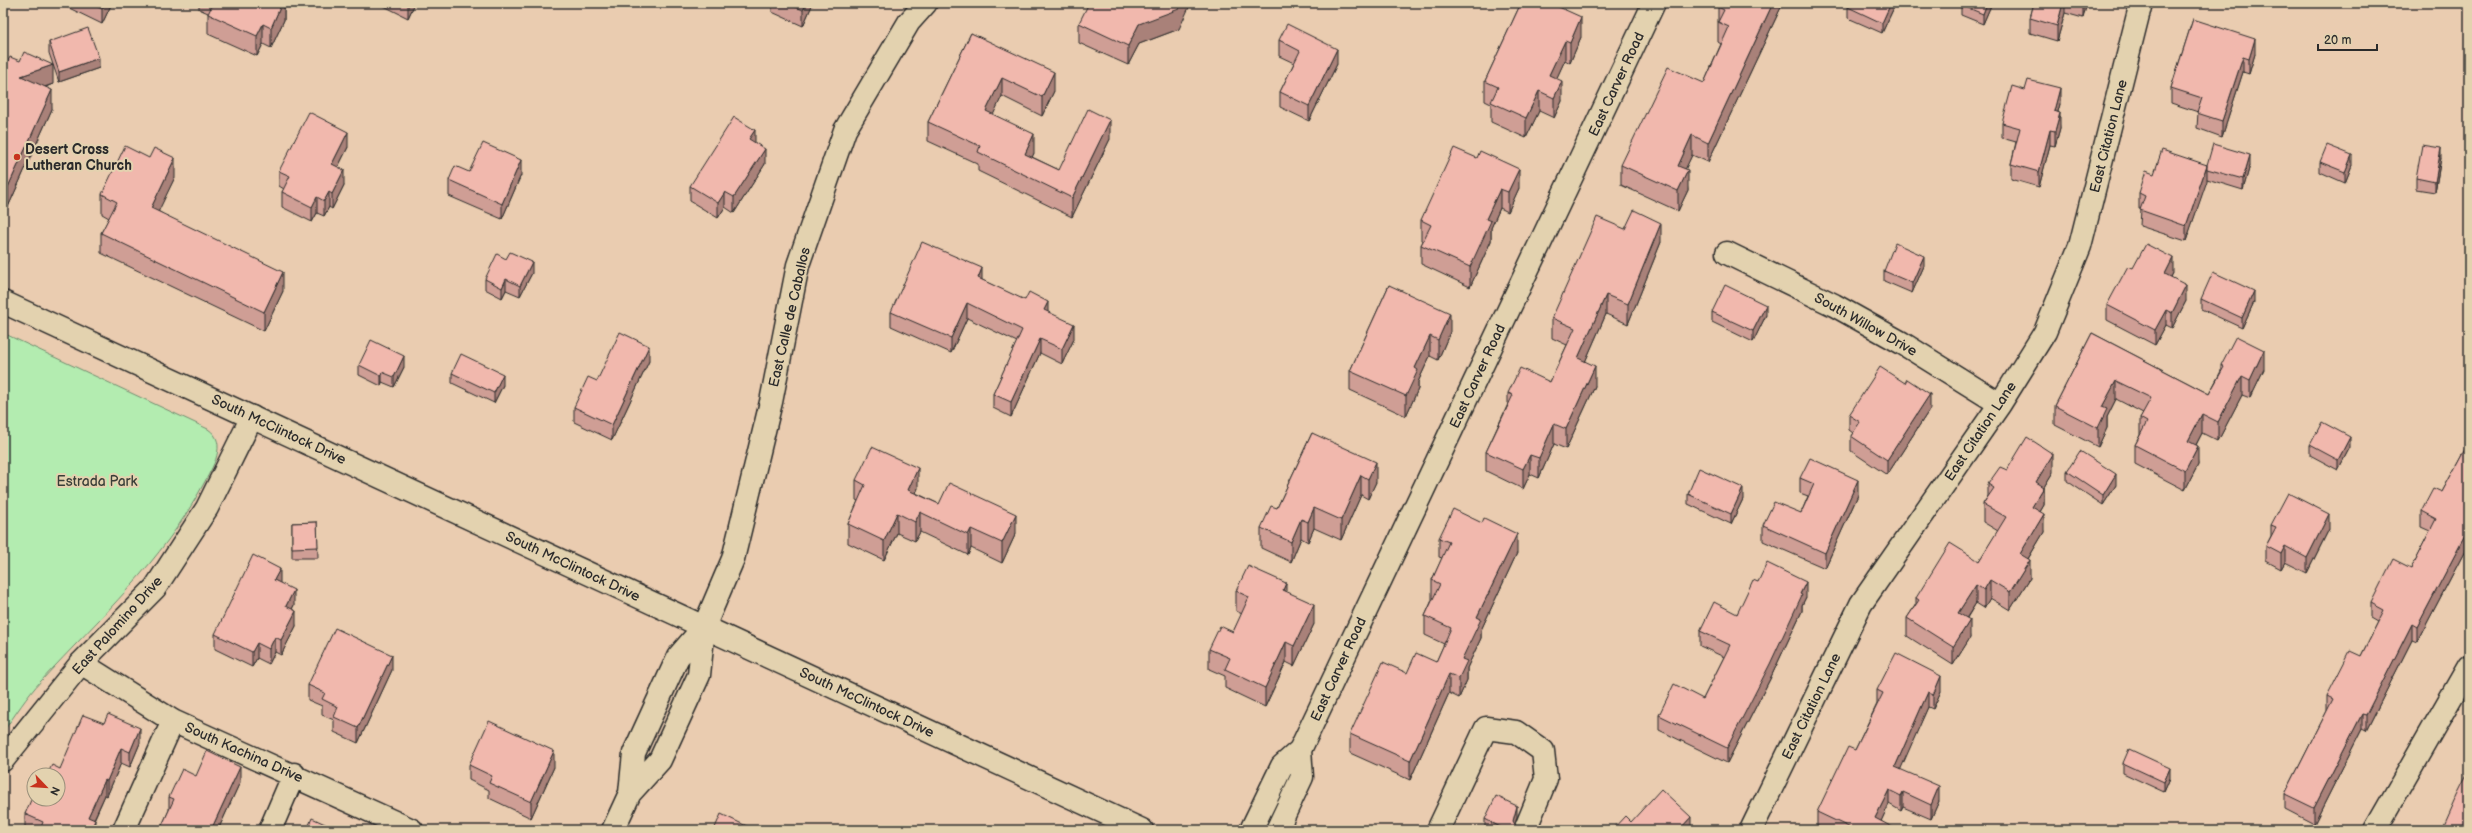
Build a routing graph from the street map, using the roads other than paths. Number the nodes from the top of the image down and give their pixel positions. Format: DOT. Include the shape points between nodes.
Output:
graph roads {
  1 [pos="926,3"];
  2 [pos="1654,3"];
  3 [pos="2141,3"];
  4 [pos="1727,253"];
  5 [pos="3,302"];
  6 [pos="2000,404"];
  7 [pos="252,417"];
  8 [pos="704,626"];
  9 [pos="81,663"];
  10 [pos="2469,666"];
  11 [pos="173,721"];
  12 [pos="1300,750"];
  13 [pos="3,760"];
  14 [pos="294,774"];
  15 [pos="124,830"];
  16 [pos="270,830"];
  17 [pos="412,830"];
  18 [pos="613,830"];
  19 [pos="1142,830"];
  20 [pos="1251,830"];
  21 [pos="1277,830"];
  22 [pos="1438,830"];
  23 [pos="1525,830"];
  24 [pos="1751,830"];
  25 [pos="2374,830"];
  1 -- 8 [label="street, East Calle de Caballos" via="909,22 845,130 798,265 771,402 733,559"];
  2 -- 12 [label="street, East Carver Road"];
  3 -- 6 [label="street, East Citation Lane" via="2080,246 2045,332"];
  4 -- 6 [label="street, South Willow Drive" via="1841,309 1902,343"];
  5 -- 7 [label="street, South McClintock Drive"];
  6 -- 24 [label="street, East Citation Lane" via="1861,604"];
  7 -- 8 [label="street, South McClintock Drive"];
  7 -- 9 [label="street, East Palomino Drive" via="208,508 155,588"];
  8 -- 18 [label="street" via="699,675 660,760 630,793"];
  8 -- 19 [label="street, South McClintock Drive"];
  9 -- 11 [label="street, South Kachina Drive"];
  9 -- 13 [label="street, East Palomino Drive"];
  10 -- 25 [label="street"];
  11 -- 14 [label="street, South Kachina Drive"];
  11 -- 15 [label="street"];
  12 -- 20 [label="street, East Carver Road" via="1282,766"];
  12 -- 21 [label="street, East Carver Road" via="1302,777"];
  14 -- 16 [label="street"];
  14 -- 17 [label="street, South Kachina Drive"];
  22 -- 23 [label="street" via="1486,728 1516,732 1544,752 1546,779"];
}
